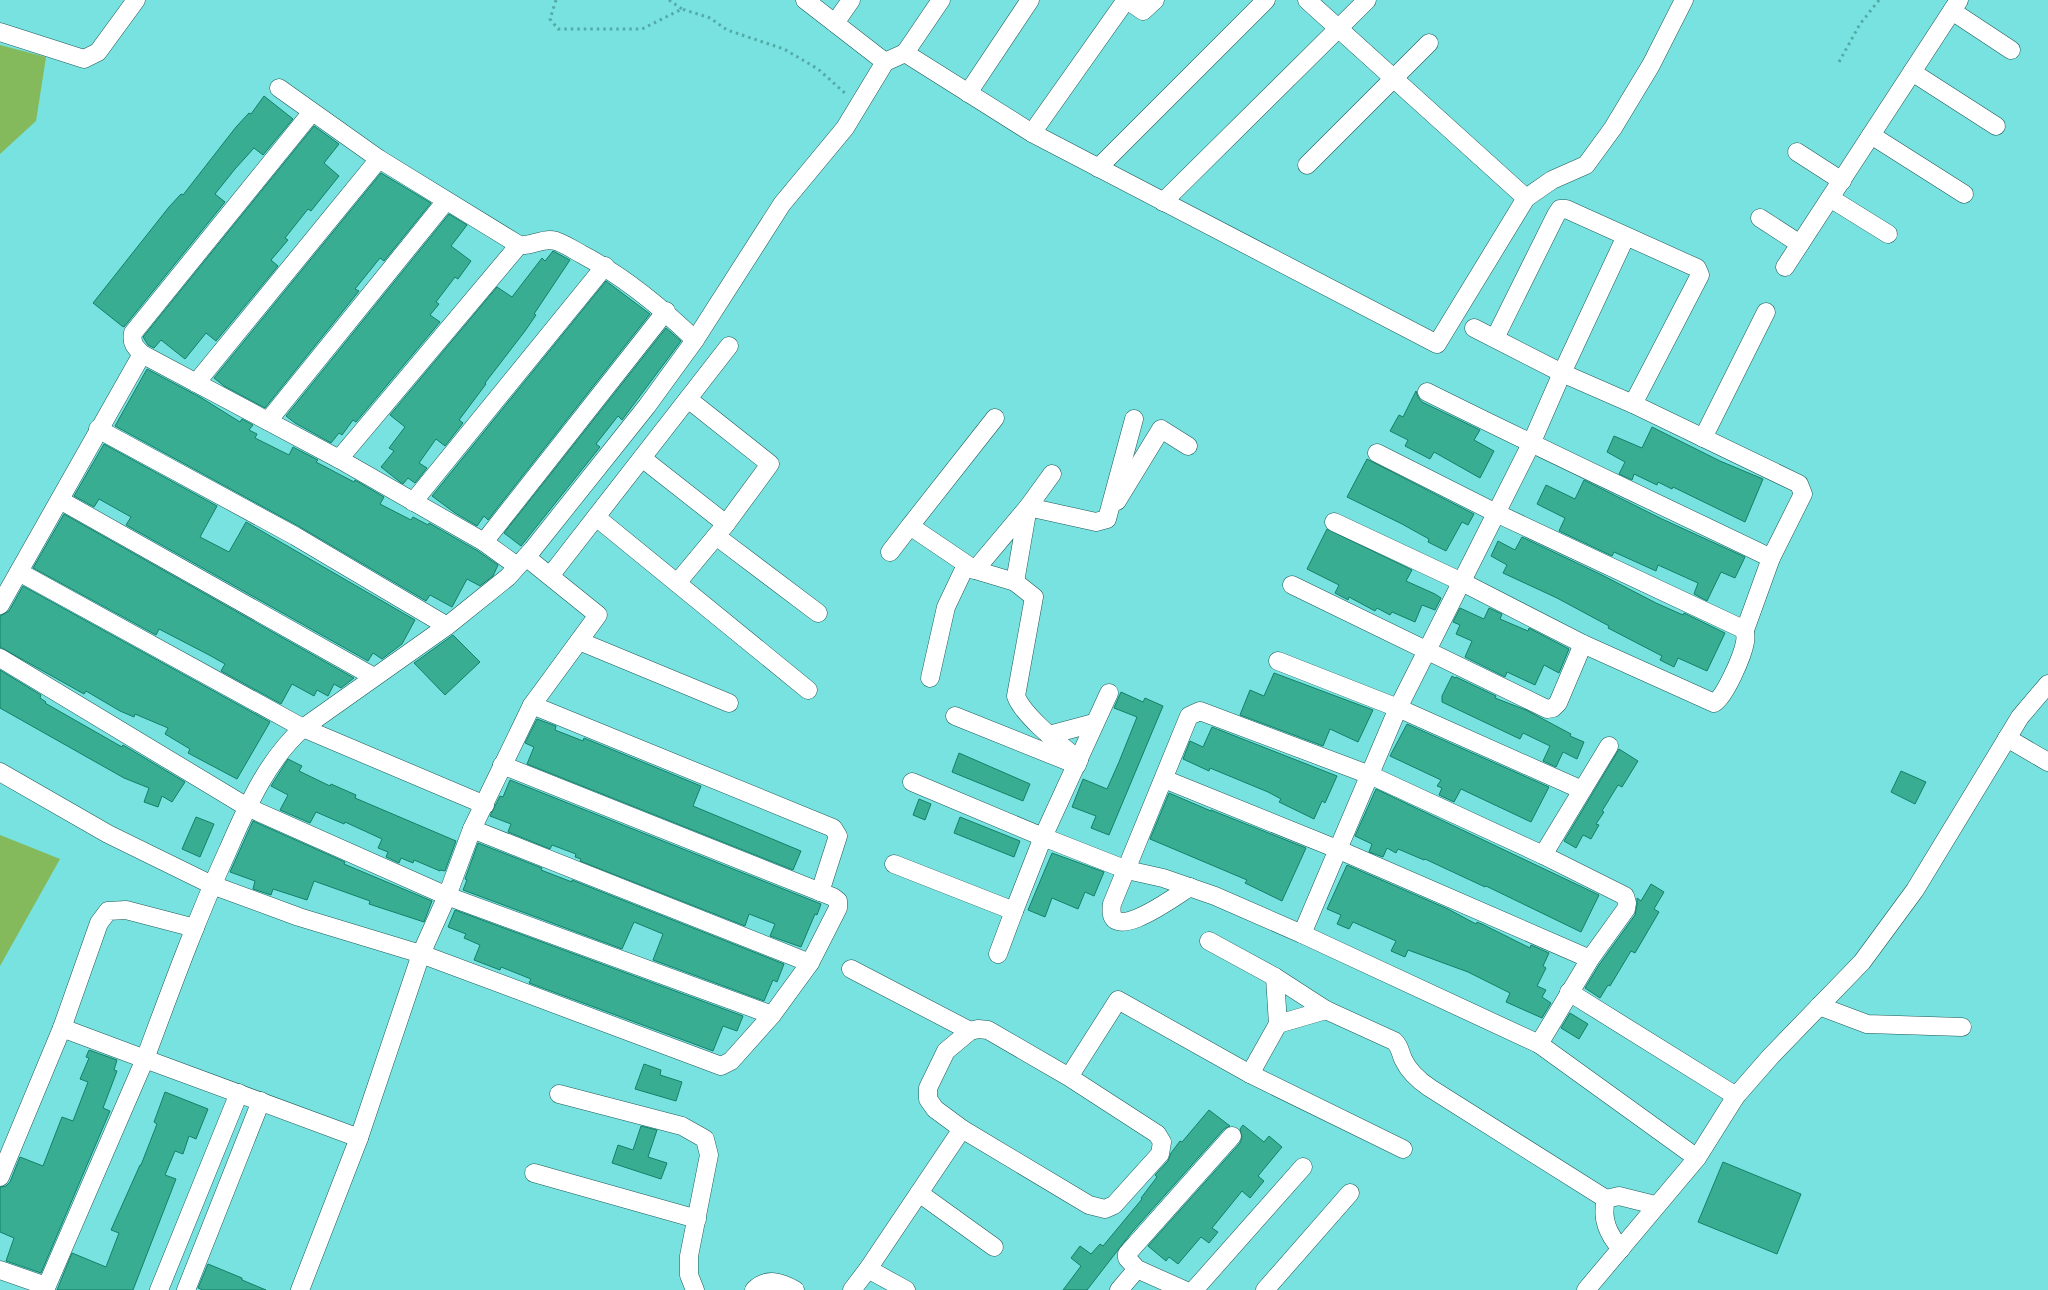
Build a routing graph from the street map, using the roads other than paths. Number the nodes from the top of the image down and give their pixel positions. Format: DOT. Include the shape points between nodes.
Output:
graph roads {
  1 [pos="136,0"];
  2 [pos="805,0"];
  3 [pos="851,0"];
  4 [pos="941,0"];
  5 [pos="1030,0"];
  6 [pos="1127,0"];
  7 [pos="1155,0"];
  8 [pos="1266,0"];
  9 [pos="1308,0"];
  10 [pos="1367,0"];
  11 [pos="1684,0"];
  12 [pos="1956,6"];
  13 [pos="835,23"];
  14 [pos="1340,29"];
  15 [pos="0,32"];
  16 [pos="1429,43"];
  17 [pos="2011,50"];
  18 [pos="905,53"];
  19 [pos="885,62"];
  20 [pos="1912,72"];
  21 [pos="1394,78"];
  22 [pos="279,88"];
  23 [pos="968,93"];
  24 [pos="312,112"];
  25 [pos="1996,126"];
  26 [pos="1032,133"];
  27 [pos="1871,135"];
  28 [pos="1798,152"];
  29 [pos="379,159"];
  30 [pos="1307,165"];
  31 [pos="1098,168"];
  32 [pos="1842,181"];
  33 [pos="1964,194"];
  34 [pos="1526,198"];
  35 [pos="1830,198"];
  36 [pos="446,201"];
  37 [pos="1163,202"];
  38 [pos="1760,218"];
  39 [pos="1888,234"];
  40 [pos="1626,236"];
  41 [pos="1800,244"];
  42 [pos="519,245"];
  43 [pos="605,266"];
  44 [pos="1785,268"];
  45 [pos="666,311"];
  46 [pos="1766,312"];
  47 [pos="1474,328"];
  48 [pos="1496,338"];
  49 [pos="695,340"];
  50 [pos="729,346"];
  51 [pos="142,354"];
  52 [pos="1562,373"];
  53 [pos="196,383"];
  54 [pos="1427,392"];
  55 [pos="688,399"];
  56 [pos="1633,404"];
  57 [pos="994,418"];
  58 [pos="1134,419"];
  59 [pos="268,422"];
  60 [pos="98,429"];
  61 [pos="1703,438"];
  62 [pos="1531,444"];
  63 [pos="1188,446"];
  64 [pos="1377,453"];
  65 [pos="642,458"];
  66 [pos="339,459"];
  67 [pos="1052,474"];
  68 [pos="60,500"];
  69 [pos="412,502"];
  70 [pos="1028,507"];
  71 [pos="1496,513"];
  72 [pos="596,517"];
  73 [pos="1107,519"];
  74 [pos="1334,522"];
  75 [pos="910,526"];
  76 [pos="721,530"];
  77 [pos="484,542"];
  78 [pos="890,552"];
  79 [pos="1771,558"];
  80 [pos="522,562"];
  81 [pos="971,568"];
  82 [pos="19,572"];
  83 [pos="550,576"];
  84 [pos="1015,582"];
  85 [pos="1462,582"];
  86 [pos="677,583"];
  87 [pos="1292,585"];
  88 [pos="0,605"];
  89 [pos="818,613"];
  90 [pos="447,626"];
  91 [pos="1745,630"];
  92 [pos="579,641"];
  93 [pos="1583,644"];
  94 [pos="1424,657"];
  95 [pos="0,658"];
  96 [pos="1278,661"];
  97 [pos="374,678"];
  98 [pos="930,678"];
  99 [pos="2048,684"];
  100 [pos="808,690"];
  101 [pos="1109,693"];
  102 [pos="728,703"];
  103 [pos="532,705"];
  104 [pos="1398,708"];
  105 [pos="955,716"];
  106 [pos="1037,723"];
  107 [pos="1094,723"];
  108 [pos="303,728"];
  109 [pos="2007,738"];
  110 [pos="1608,746"];
  111 [pos="1078,762"];
  112 [pos="2048,762"];
  113 [pos="502,765"];
  114 [pos="0,772"];
  115 [pos="1370,775"];
  116 [pos="1164,779"];
  117 [pos="912,782"];
  118 [pos="1582,790"];
  119 [pos="485,805"];
  120 [pos="247,807"];
  121 [pos="472,829"];
  122 [pos="1043,837"];
  123 [pos="1337,849"];
  124 [pos="1543,855"];
  125 [pos="894,864"];
  126 [pos="1127,870"];
  127 [pos="212,885"];
  128 [pos="1190,887"];
  129 [pos="820,892"];
  130 [pos="447,896"];
  131 [pos="1014,910"];
  132 [pos="195,928"];
  133 [pos="1302,934"];
  134 [pos="1209,941"];
  135 [pos="421,954"];
  136 [pos="998,954"];
  137 [pos="1590,959"];
  138 [pos="810,964"];
  139 [pos="851,969"];
  140 [pos="1275,978"];
  141 [pos="1569,992"];
  142 [pos="1818,1006"];
  143 [pos="1326,1010"];
  144 [pos="772,1015"];
  145 [pos="1278,1024"];
  146 [pos="1962,1027"];
  147 [pos="62,1028"];
  148 [pos="970,1031"];
  149 [pos="1539,1044"];
  150 [pos="145,1059"];
  151 [pos="1250,1074"];
  152 [pos="1069,1077"];
  153 [pos="239,1094"];
  154 [pos="559,1094"];
  155 [pos="1736,1096"];
  156 [pos="261,1101"];
  157 [pos="962,1129"];
  158 [pos="1232,1136"];
  159 [pos="359,1138"];
  160 [pos="1403,1150"];
  161 [pos="1697,1158"];
  162 [pos="1303,1167"];
  163 [pos="534,1173"];
  164 [pos="0,1177"];
  165 [pos="1350,1192"];
  166 [pos="919,1193"];
  167 [pos="1606,1199"];
  168 [pos="1656,1206"];
  169 [pos="697,1219"];
  170 [pos="994,1247"];
  171 [pos="1622,1249"];
  172 [pos="868,1269"];
  173 [pos="1137,1269"];
  174 [pos="0,1270"];
  175 [pos="46,1288"];
  176 [pos="159,1290"];
  177 [pos="186,1290"];
  178 [pos="300,1290"];
  179 [pos="695,1290"];
  180 [pos="754,1290"];
  181 [pos="795,1290"];
  182 [pos="852,1290"];
  183 [pos="906,1290"];
  184 [pos="1119,1290"];
  185 [pos="1184,1290"];
  186 [pos="1194,1290"];
  187 [pos="1265,1290"];
  188 [pos="1586,1290"];
  1 -- 15 [label="street" via="98,52 84,60"];
  2 -- 13 [label="street"];
  3 -- 13 [label="street"];
  4 -- 18 [label="street"];
  5 -- 23 [label="street"];
  6 -- 7 [label="street" via="1143,11"];
  6 -- 26 [label="street"];
  8 -- 31 [label="street"];
  9 -- 14 [label="street"];
  10 -- 14 [label="street"];
  11 -- 34 [label="street" via="1651,65 1586,165 1552,180"];
  12 -- 17 [label="street"];
  12 -- 20 [label="street"];
  13 -- 19 [label="street"];
  14 -- 21 [label="street"];
  14 -- 37 [label="street"];
  16 -- 21 [label="street"];
  18 -- 19 [label="street"];
  18 -- 23 [label="street"];
  19 -- 49 [label="street" via="845,128 782,204"];
  20 -- 25 [label="street"];
  20 -- 27 [label="street"];
  21 -- 30 [label="street"];
  21 -- 34 [label="street"];
  22 -- 24 [label="street"];
  23 -- 26 [label="street"];
  24 -- 29 [label="street"];
  24 -- 51 [label="street" via="133,333 133,345"];
  26 -- 31 [label="street"];
  27 -- 32 [label="street"];
  27 -- 33 [label="street"];
  28 -- 32 [label="street"];
  29 -- 36 [label="street"];
  29 -- 53 [label="street"];
  31 -- 37 [label="street"];
  32 -- 35 [label="street"];
  34 -- 37 [label="street" via="1437,344"];
  35 -- 39 [label="street"];
  35 -- 41 [label="street"];
  36 -- 42 [label="street"];
  36 -- 59 [label="street"];
  38 -- 41 [label="street"];
  40 -- 48 [label="street" via="1560,210"];
  40 -- 52 [label="street"];
  40 -- 56 [label="street" via="1700,271"];
  41 -- 44 [label="street"];
  42 -- 43 [label="street" via="530,246 545,239 555,241"];
  42 -- 66 [label="street"];
  43 -- 45 [label="street"];
  43 -- 69 [label="street"];
  45 -- 49 [label="street"];
  45 -- 77 [label="street"];
  46 -- 61 [label="street"];
  47 -- 48 [label="street"];
  48 -- 52 [label="street"];
  49 -- 80 [label="street"];
  50 -- 55 [label="street"];
  51 -- 53 [label="street"];
  51 -- 60 [label="street"];
  52 -- 56 [label="street"];
  52 -- 62 [label="street"];
  53 -- 59 [label="street"];
  54 -- 62 [label="street"];
  55 -- 65 [label="street"];
  55 -- 76 [label="street" via="770,464"];
  56 -- 61 [label="street"];
  57 -- 75 [label="street"];
  58 -- 73 [label="street"];
  59 -- 66 [label="street"];
  60 -- 68 [label="street"];
  60 -- 90 [label="street" via="295,536"];
  61 -- 79 [label="street" via="1799,484 1802,489 1803,494"];
  62 -- 71 [label="street"];
  62 -- 79 [label="street"];
  63 -- 73 [label="street" via="1161,429"];
  64 -- 71 [label="street"];
  65 -- 72 [label="street"];
  65 -- 76 [label="street"];
  66 -- 69 [label="street"];
  67 -- 70 [label="street"];
  68 -- 82 [label="street"];
  68 -- 97 [label="street"];
  69 -- 77 [label="street"];
  70 -- 73 [label="street" via="1096,522"];
  70 -- 81 [label="street"];
  70 -- 84 [label="street"];
  71 -- 85 [label="street"];
  71 -- 91 [label="street"];
  72 -- 83 [label="street"];
  72 -- 86 [label="street"];
  74 -- 85 [label="street"];
  75 -- 78 [label="street"];
  75 -- 81 [label="street"];
  76 -- 86 [label="street"];
  76 -- 89 [label="street"];
  77 -- 80 [label="street"];
  79 -- 91 [label="street"];
  80 -- 83 [label="street"];
  80 -- 90 [label="street"];
  81 -- 84 [label="street"];
  81 -- 98 [label="street" via="946,607"];
  82 -- 88 [label="street"];
  82 -- 108 [label="street"];
  83 -- 92 [label="street" via="598,615"];
  84 -- 106 [label="street" via="1034,597 1016,696 1018,703"];
  85 -- 93 [label="street"];
  85 -- 94 [label="street"];
  86 -- 100 [label="street"];
  87 -- 94 [label="street"];
  90 -- 97 [label="street"];
  91 -- 93 [label="street" via="1746,640 1735,670 1719,699 1714,702"];
  92 -- 102 [label="street"];
  92 -- 103 [label="street"];
  93 -- 94 [label="street" via="1558,703 1547,709"];
  94 -- 104 [label="street"];
  95 -- 120 [label="street"];
  96 -- 104 [label="street"];
  97 -- 108 [label="street"];
  99 -- 109 [label="street"];
  101 -- 107 [label="street"];
  103 -- 113 [label="street"];
  103 -- 129 [label="street" via="833,828 838,836"];
  104 -- 115 [label="street"];
  104 -- 118 [label="street"];
  105 -- 111 [label="street"];
  106 -- 107 [label="street"];
  106 -- 111 [label="street"];
  107 -- 111 [label="street"];
  108 -- 119 [label="street"];
  108 -- 120 [label="street" via="277,756"];
  109 -- 112 [label="street"];
  109 -- 142 [label="street" via="1915,890 1862,962"];
  110 -- 118 [label="street"];
  111 -- 122 [label="street"];
  113 -- 119 [label="street"];
  113 -- 129 [label="street"];
  114 -- 127 [label="street" via="108,834"];
  115 -- 116 [label="street" via="1200,710 1189,716"];
  115 -- 123 [label="street"];
  115 -- 124 [label="street"];
  116 -- 123 [label="street"];
  116 -- 126 [label="street"];
  117 -- 122 [label="street"];
  118 -- 124 [label="street"];
  119 -- 121 [label="street"];
  120 -- 127 [label="street"];
  120 -- 130 [label="street"];
  121 -- 130 [label="street"];
  121 -- 138 [label="street"];
  122 -- 126 [label="street"];
  122 -- 131 [label="street"];
  123 -- 133 [label="street"];
  123 -- 137 [label="street"];
  124 -- 137 [label="street" via="1625,896 1626,909"];
  125 -- 131 [label="street"];
  126 -- 128 [label="street"];
  126 -- 128 [label="street" via="1111,911 1115,921 1122,923 1140,918"];
  127 -- 132 [label="street"];
  127 -- 135 [label="street" via="299,917"];
  128 -- 133 [label="street"];
  129 -- 138 [label="street" via="838,901 838,908"];
  130 -- 135 [label="street"];
  130 -- 144 [label="street"];
  131 -- 136 [label="street"];
  132 -- 147 [label="street" via="126,910 108,911 100,923"];
  132 -- 150 [label="street"];
  133 -- 149 [label="street"];
  134 -- 140 [label="street"];
  135 -- 144 [label="street" via="721,1066 731,1061"];
  135 -- 159 [label="street"];
  137 -- 141 [label="street"];
  138 -- 144 [label="street"];
  139 -- 148 [label="street"];
  140 -- 143 [label="street"];
  140 -- 145 [label="street"];
  141 -- 149 [label="street"];
  141 -- 155 [label="street"];
  142 -- 146 [label="street" via="1867,1024"];
  142 -- 155 [label="street"];
  143 -- 145 [label="street"];
  143 -- 167 [label="street" via="1394,1041 1413,1076"];
  145 -- 151 [label="street"];
  147 -- 150 [label="street"];
  147 -- 164 [label="street"];
  148 -- 152 [label="street" via="988,1030"];
  148 -- 157 [label="street" via="946,1051 928,1088 928,1098 935,1109"];
  149 -- 161 [label="street"];
  150 -- 153 [label="street"];
  150 -- 175 [label="street"];
  151 -- 152 [label="street" via="1118,1000"];
  151 -- 160 [label="street"];
  152 -- 157 [label="street" via="1157,1134 1162,1142 1160,1154 1114,1204 1105,1209 1089,1205"];
  153 -- 156 [label="street"];
  153 -- 176 [label="street"];
  154 -- 169 [label="street" via="682,1126 705,1138 709,1155"];
  155 -- 161 [label="street"];
  156 -- 159 [label="street"];
  156 -- 177 [label="street"];
  157 -- 166 [label="street"];
  158 -- 173 [label="street" via="1127,1254"];
  159 -- 178 [label="street"];
  161 -- 168 [label="street"];
  162 -- 186 [label="street"];
  163 -- 169 [label="street"];
  165 -- 187 [label="street"];
  166 -- 170 [label="street"];
  166 -- 172 [label="street"];
  167 -- 168 [label="street" via="1619,1196"];
  167 -- 171 [label="street" via="1605,1222"];
  168 -- 171 [label="street"];
  169 -- 179 [label="street" via="689,1256 689,1276"];
  171 -- 188 [label="street"];
  172 -- 182 [label="street"];
  172 -- 183 [label="street"];
  173 -- 184 [label="street"];
  173 -- 185 [label="street"];
  174 -- 175 [label="street"];
  180 -- 181 [label="street" via="770,1281"];
}
